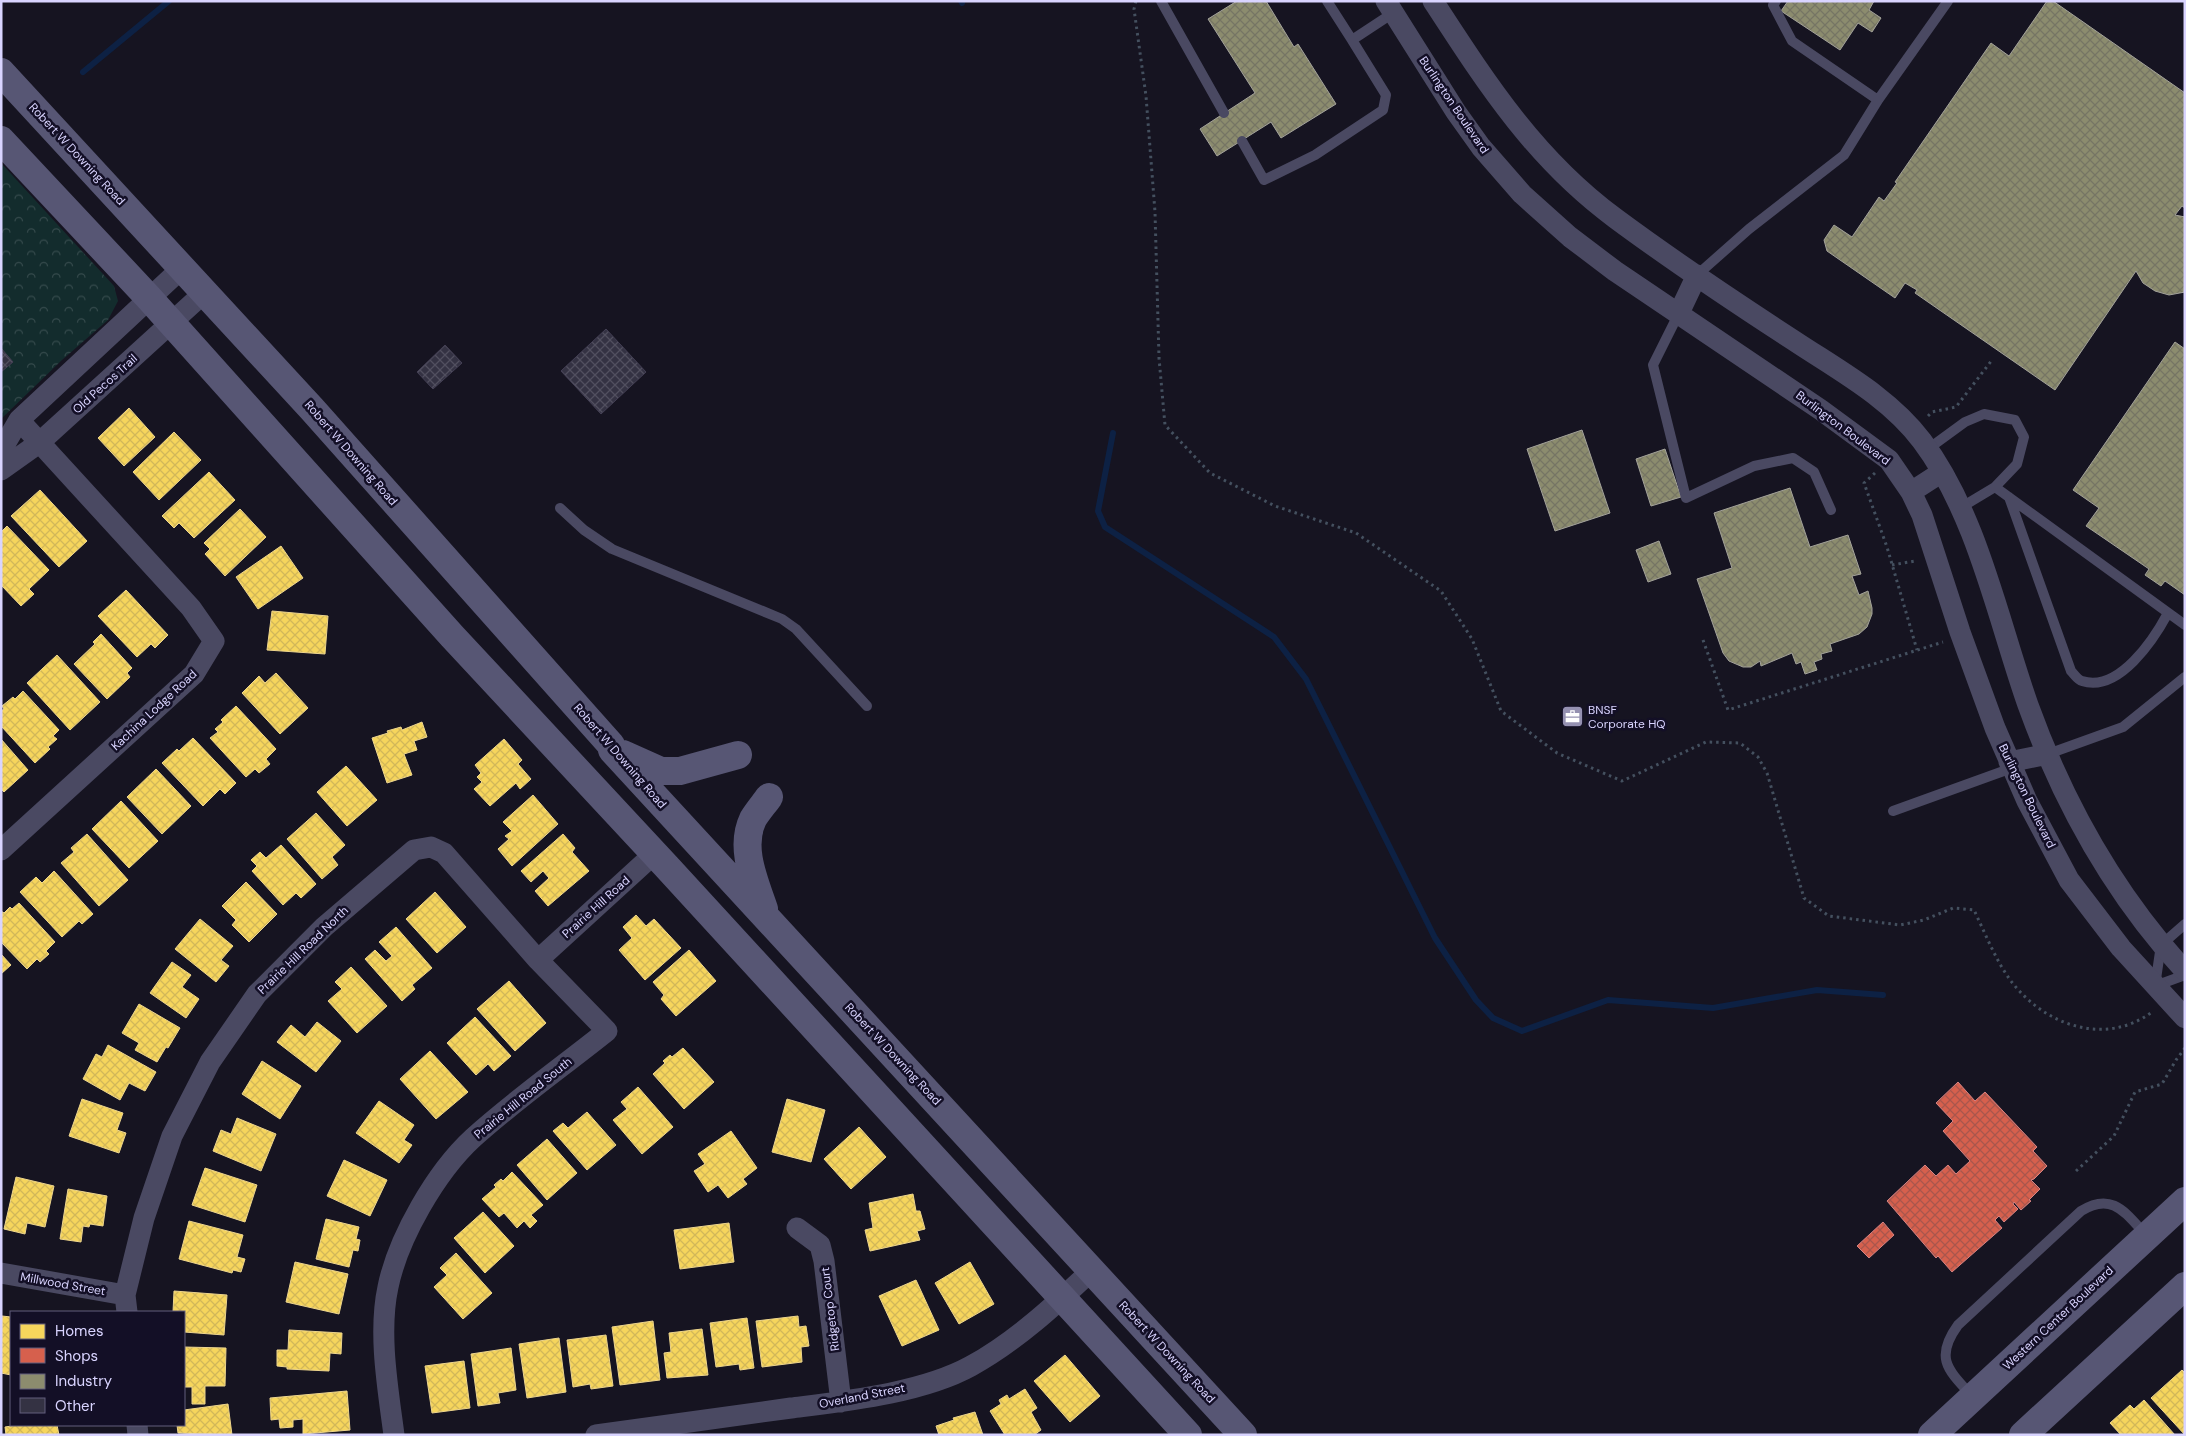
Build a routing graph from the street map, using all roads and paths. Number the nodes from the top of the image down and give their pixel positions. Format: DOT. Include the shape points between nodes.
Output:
graph roads {
  1 [pos="1136,1"];
  2 [pos="1161,1"];
  3 [pos="1327,1"];
  4 [pos="1433,1"];
  5 [pos="1776,1"];
  6 [pos="1948,1"];
  7 [pos="1395,5"];
  8 [pos="1352,40"];
  9 [pos="1,72"];
  10 [pos="1878,100"];
  11 [pos="1224,113"];
  12 [pos="1,140"];
  13 [pos="1242,141"];
  14 [pos="182,268"];
  15 [pos="1697,275"];
  16 [pos="205,292"];
  17 [pos="149,298"];
  18 [pos="1678,313"];
  19 [pos="172,324"];
  20 [pos="19,420"];
  21 [pos="39,443"];
  22 [pos="1928,449"];
  23 [pos="1,450"];
  24 [pos="1,470"];
  25 [pos="1942,472"];
  26 [pos="1995,487"];
  27 [pos="1911,492"];
  28 [pos="2009,496"];
  29 [pos="560,508"];
  30 [pos="1960,508"];
  31 [pos="1831,510"];
  32 [pos="2168,613"];
  33 [pos="2185,625"];
  34 [pos="1960,632"];
  35 [pos="1703,640"];
  36 [pos="2185,677"];
  37 [pos="867,706"];
  38 [pos="612,750"];
  39 [pos="2048,754"];
  40 [pos="738,755"];
  41 [pos="2010,765"];
  42 [pos="769,797"];
  43 [pos="1893,811"];
  44 [pos="1,850"];
  45 [pos="654,854"];
  46 [pos="767,918"];
  47 [pos="2185,924"];
  48 [pos="2161,945"];
  49 [pos="538,960"];
  50 [pos="2185,971"];
  51 [pos="2185,975"];
  52 [pos="2162,993"];
  53 [pos="2185,1018"];
  54 [pos="2185,1048"];
  55 [pos="2076,1171"];
  56 [pos="2185,1201"];
  57 [pos="797,1228"];
  58 [pos="2147,1236"];
  59 [pos="1092,1270"];
  60 [pos="1,1273"];
  61 [pos="2185,1286"];
  62 [pos="1063,1297"];
  63 [pos="126,1304"];
  64 [pos="1973,1397"];
  65 [pos="841,1402"];
  66 [pos="394,1435"];
  67 [pos="596,1435"];
  68 [pos="1188,1435"];
  69 [pos="1244,1435"];
  70 [pos="1932,1435"];
  71 [pos="2023,1435"];
  1 -- 52 [label="path" via="1134,9 1146,96 1155,212 1159,358 1165,425 1210,473 1275,506 1356,533 1441,591 1472,639 1500,711 1557,753 1622,782 1706,742 1740,743 1758,757 1768,773 1804,898 1829,916 1900,924 1924,920 1953,908 1974,910 2010,980 2029,1002 2074,1028 2109,1031 2142,1020"];
  2 -- 11 [label="lane"];
  3 -- 8 [label="lane"];
  4 -- 15 [label="street" via="1487,85 1524,133 1564,176 1615,219"];
  5 -- 10 [label="lane" via="1773,5 1792,41"];
  6 -- 10 [label="lane"];
  7 -- 8 [label="lane"];
  7 -- 18 [label="street, Burlington Boulevard" via="1466,126 1522,194 1615,271"];
  8 -- 13 [label="lane" via="1386,95 1383,110 1316,155 1264,180"];
  9 -- 14 [label="main road, Robert W Downing Road"];
  10 -- 15 [label="lane" via="1844,155 1749,229"];
  12 -- 17 [label="main road"];
  14 -- 16 [label="main road, Robert W Downing Road"];
  14 -- 17 [label="street"];
  15 -- 18 [label="street"];
  15 -- 22 [label="street" via="1868,390 1901,418"];
  16 -- 19 [label="street, Old Pecos Trail"];
  16 -- 38 [label="main road, Robert W Downing Road" via="312,408"];
  17 -- 19 [label="main road"];
  17 -- 20 [label="street"];
  18 -- 27 [label="street, Burlington Boulevard" via="1822,410 1889,460"];
  18 -- 31 [label="lane" via="1653,365 1686,498 1754,466 1793,458 1814,472"];
  19 -- 21 [label="street, Old Pecos Trail"];
  19 -- 45 [label="main road" via="452,636"];
  20 -- 21 [label="street, Kachina Lodge Road"];
  20 -- 23 [label="street"];
  21 -- 24 [label="street, Old Pecos Trail"];
  21 -- 44 [label="street, Kachina Lodge Road" via="191,608 214,641 194,674"];
  22 -- 25 [label="street"];
  22 -- 26 [label="lane" via="1965,422 1984,414 2015,420 2024,437 2017,464"];
  25 -- 27 [label="street"];
  25 -- 30 [label="street"];
  26 -- 28 [label="lane"];
  26 -- 30 [label="lane"];
  27 -- 34 [label="street, Burlington Boulevard" via="1922,515"];
  28 -- 32 [label="lane"];
  28 -- 32 [label="lane" via="2071,671 2081,681 2108,680 2128,667 2147,647"];
  29 -- 37 [label="lane" via="612,549 782,619 802,635"];
  30 -- 39 [label="street" via="1969,526 2028,706"];
  32 -- 33 [label="lane"];
  34 -- 35 [label="path" via="1951,639 1728,710"];
  34 -- 41 [label="street, Burlington Boulevard"];
  36 -- 39 [label="lane" via="2123,726"];
  38 -- 40 [label="main road" via="661,772 680,771"];
  38 -- 46 [label="main road, Robert W Downing Road"];
  39 -- 41 [label="street"];
  39 -- 48 [label="street" via="2058,780 2096,850"];
  41 -- 43 [label="lane"];
  41 -- 52 [label="street, Burlington Boulevard" via="2069,880 2121,948"];
  42 -- 46 [label="main road" via="753,820 749,841 749,865"];
  45 -- 49 [label="street, Prairie Hill Road"];
  45 -- 62 [label="main road"];
  46 -- 59 [label="main road, Robert W Downing Road"];
  47 -- 48 [label="lane"];
  48 -- 50 [label="street"];
  48 -- 52 [label="lane"];
  49 -- 63 [label="street, Prairie Hill Road North" via="444,853 431,847 414,850 324,927 257,994 210,1062 172,1136 144,1218"];
  49 -- 66 [label="street, Prairie Hill Road South" via="606,1031 472,1139 430,1188 402,1243 388,1288 385,1326 387,1380"];
  51 -- 52 [label="lane"];
  52 -- 53 [label="street, Burlington Boulevard"];
  54 -- 55 [label="path" via="2162,1084 2135,1092 2114,1136"];
  56 -- 58 [label="main road, Western Center Boulevard"];
  57 -- 65 [label="street, Ridgetop Court" via="820,1245"];
  58 -- 64 [label="main road, Western Center Boulevard"];
  58 -- 64 [label="lane" via="2121,1210 2104,1202 2093,1203 2081,1211 1958,1325 1947,1339 1948,1366"];
  59 -- 62 [label="street, Overland Street"];
  59 -- 69 [label="main road, Robert W Downing Road"];
  60 -- 63 [label="street, Millwood Street"];
  61 -- 71 [label="main road"];
  62 -- 65 [label="street, Overland Street" via="1005,1344 970,1367 938,1380"];
  62 -- 68 [label="main road"];
  64 -- 70 [label="main road, Western Center Boulevard"];
  65 -- 67 [label="street, Overland Street"];
}
